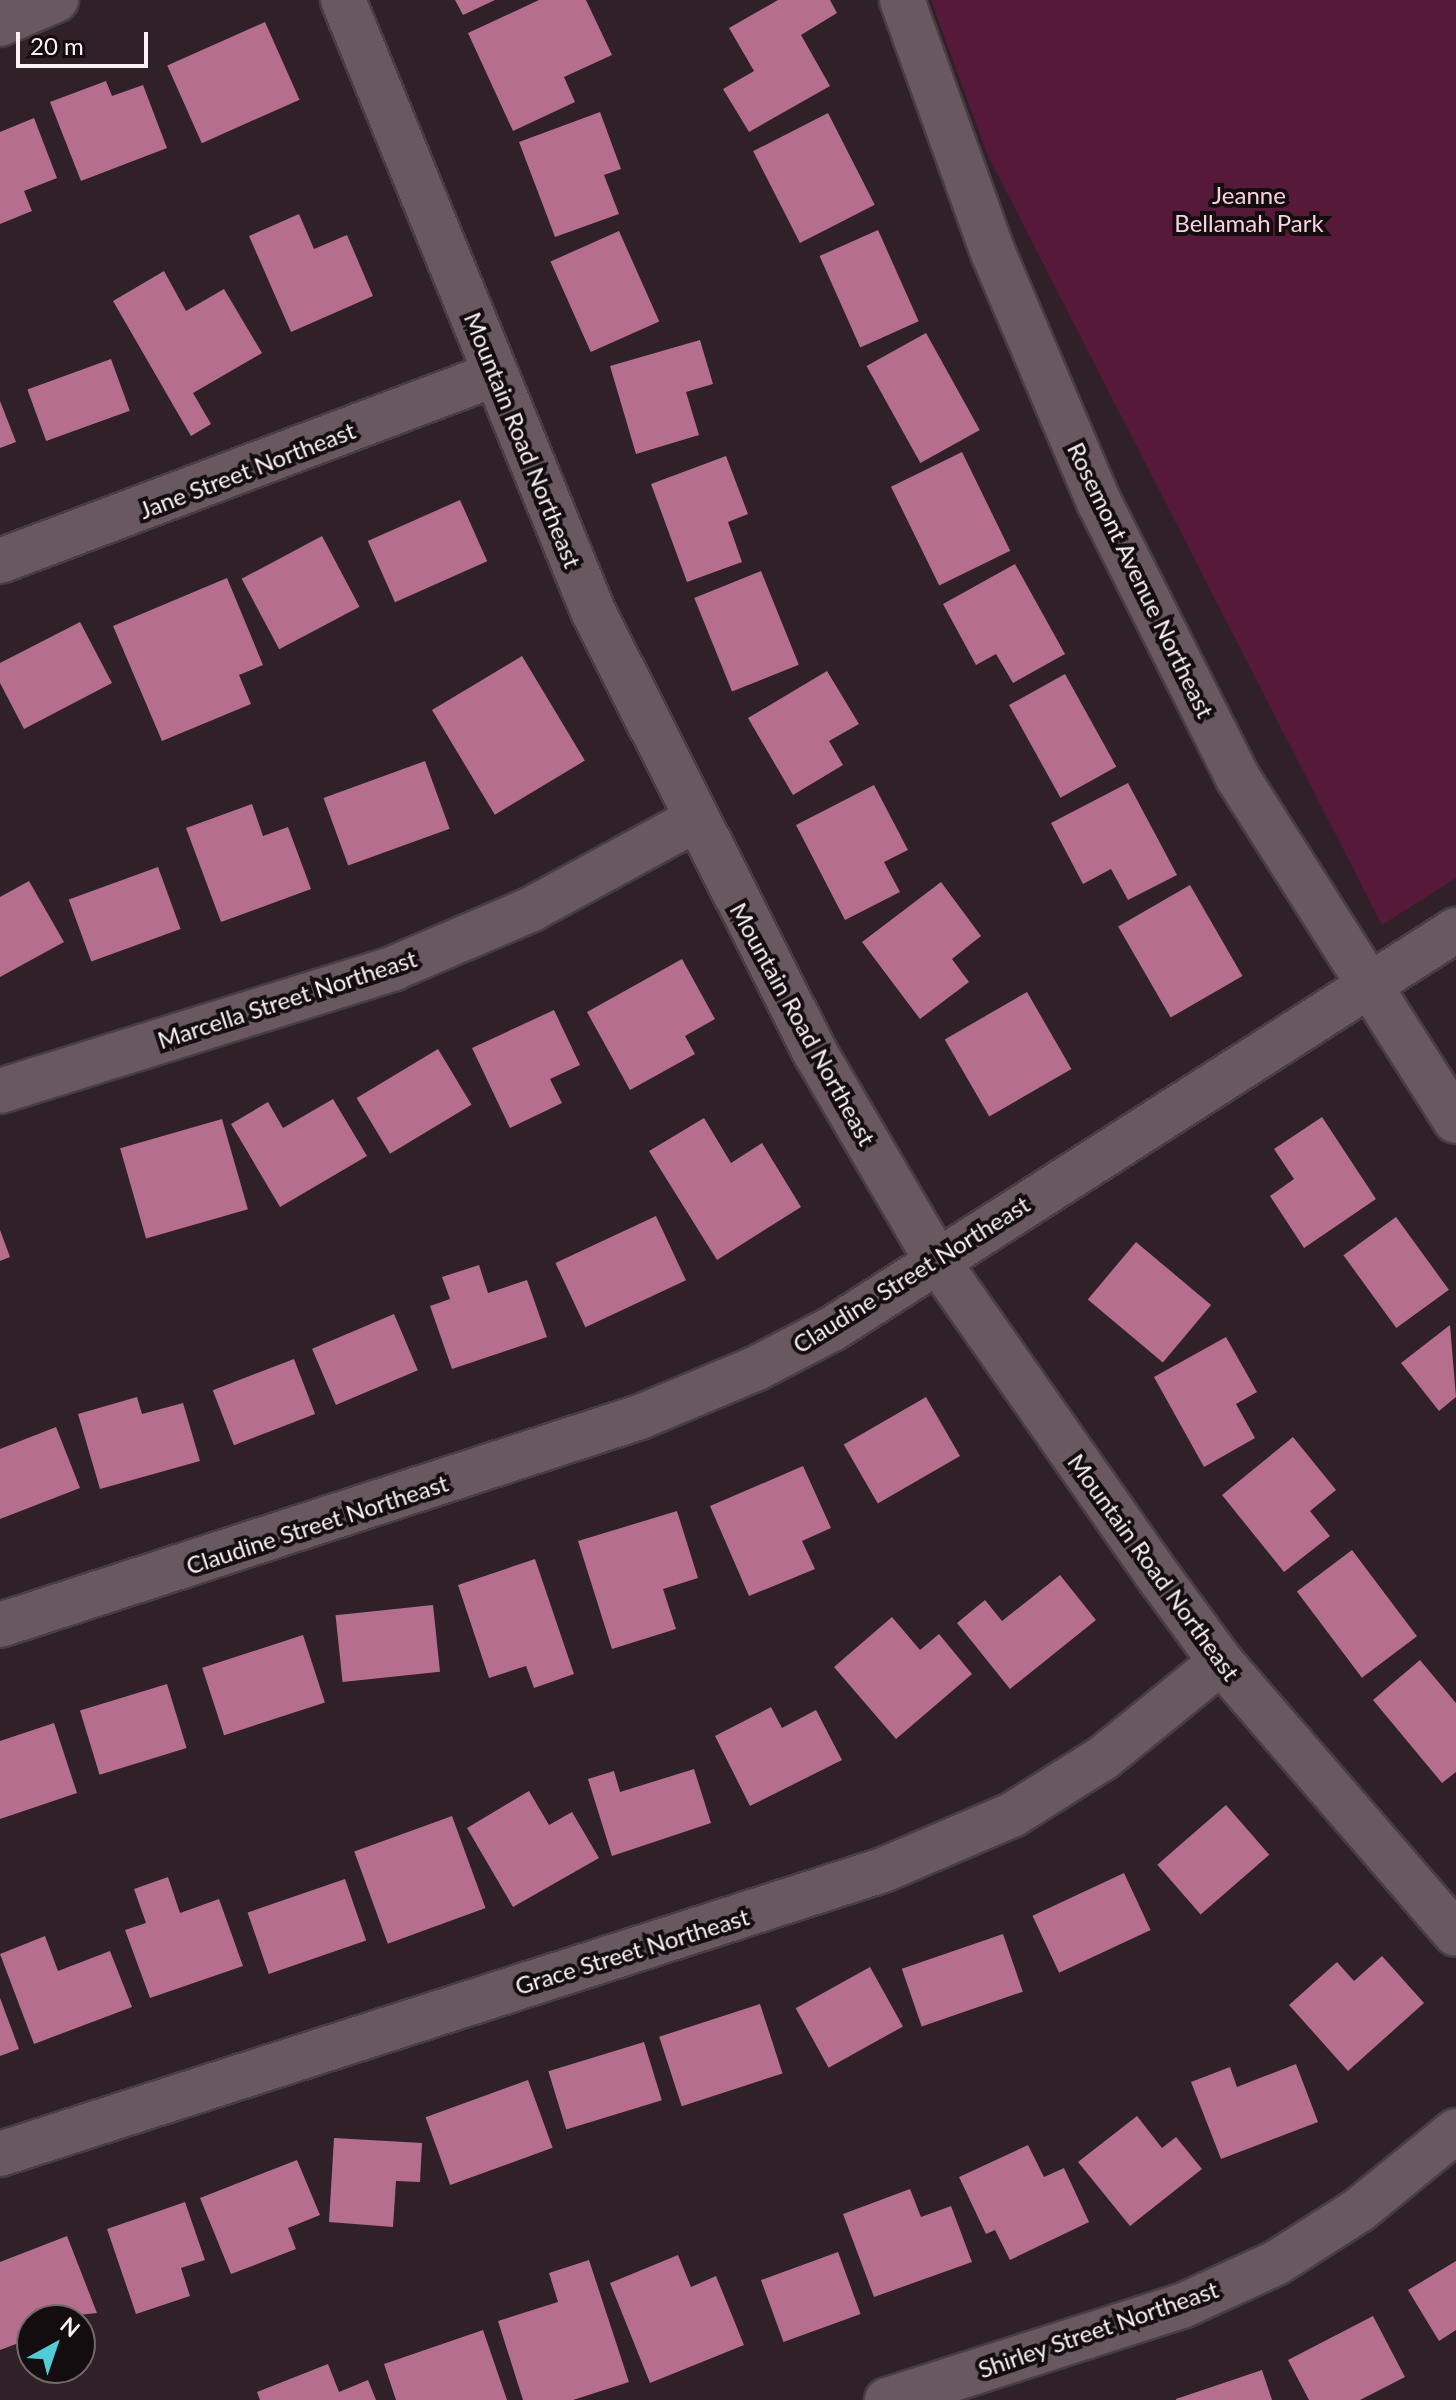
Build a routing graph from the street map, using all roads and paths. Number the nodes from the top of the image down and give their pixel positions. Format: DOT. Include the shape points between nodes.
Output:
graph roads {
  1 [pos="56,0"];
  2 [pos="343,0"];
  3 [pos="902,0"];
  4 [pos="0,24"];
  5 [pos="493,375"];
  6 [pos="0,561"];
  7 [pos="693,821"];
  8 [pos="1456,930"];
  9 [pos="1366,989"];
  10 [pos="0,1091"];
  11 [pos="1456,1121"];
  12 [pos="936,1259"];
  13 [pos="0,1625"];
  14 [pos="1221,1662"];
  15 [pos="1456,1934"];
  16 [pos="1456,2131"];
  17 [pos="0,2154"];
  18 [pos="887,2400"];
  1 -- 4 [label="street"];
  2 -- 5 [label="street, Mountain Road Northeast" via="405,137"];
  3 -- 9 [label="street, Rosemont Avenue Northeast" via="994,255 1099,502 1238,778"];
  5 -- 6 [label="street, Jane Street Northeast"];
  5 -- 7 [label="street, Mountain Road Northeast"];
  7 -- 10 [label="street, Marcella Street Northeast" via="530,910 394,968"];
  7 -- 12 [label="street, Mountain Road Northeast" via="816,1054"];
  8 -- 9 [label="street, Claudine Street Northeast"];
  9 -- 11 [label="street, Rosemont Avenue Northeast"];
  9 -- 12 [label="street, Claudine Street Northeast"];
  12 -- 13 [label="street, Claudine Street Northeast" via="832,1329 640,1417"];
  12 -- 14 [label="street, Mountain Road Northeast"];
  14 -- 15 [label="street, Mountain Road Northeast"];
  14 -- 17 [label="street, Grace Street Northeast" via="1103,1758 1012,1815 883,1870"];
  16 -- 18 [label="street, Shirley Street Northeast" via="1359,2210 1276,2263 1182,2306"];
}
